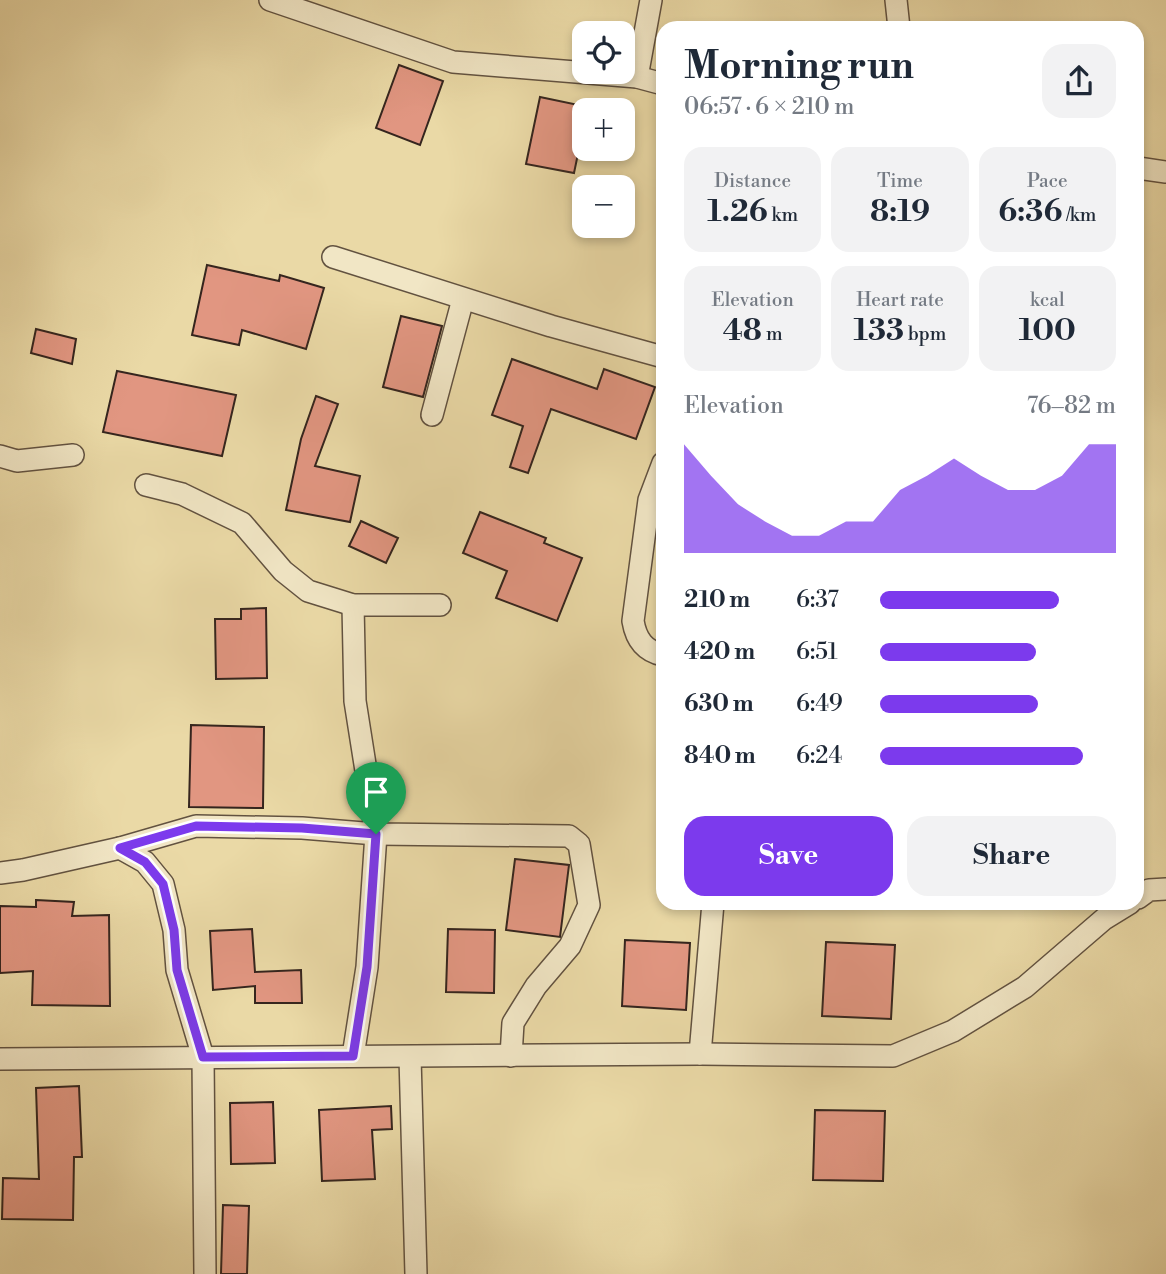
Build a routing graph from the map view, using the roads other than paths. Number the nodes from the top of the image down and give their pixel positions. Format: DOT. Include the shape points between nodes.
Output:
graph roads {
  1 [pos="271,0"];
  2 [pos="651,0"];
  3 [pos="896,0"];
  4 [pos="898,21"];
  5 [pos="637,78"];
  6 [pos="656,82"];
  7 [pos="1144,169"];
  8 [pos="1166,172"];
  9 [pos="333,257"];
  10 [pos="463,299"];
  11 [pos="656,355"];
  12 [pos="432,415"];
  13 [pos="73,455"];
  14 [pos="0,456"];
  15 [pos="656,482"];
  16 [pos="146,485"];
  17 [pos="440,605"];
  18 [pos="353,606"];
  19 [pos="656,653"];
  20 [pos="376,834"];
  21 [pos="120,848"];
  22 [pos="0,873"];
  23 [pos="1166,889"];
  24 [pos="1144,894"];
  25 [pos="712,910"];
  26 [pos="1119,910"];
  27 [pos="700,1054"];
  28 [pos="353,1056"];
  29 [pos="511,1056"];
  30 [pos="203,1057"];
  31 [pos="410,1057"];
  32 [pos="0,1059"];
  33 [pos="205,1274"];
  34 [pos="416,1274"];
  1 -- 5 [label="street" via="453,62"];
  2 -- 5 [label="street"];
  3 -- 4 [label="street"];
  5 -- 6 [label="street"];
  7 -- 8 [label="street"];
  9 -- 10 [label="street"];
  10 -- 11 [label="street"];
  10 -- 12 [label="street"];
  13 -- 14 [label="street" via="17,461"];
  15 -- 19 [label="street" via="649,500 633,621 635,637"];
  16 -- 18 [label="street" via="183,494 242,523 308,591"];
  17 -- 18 [label="street"];
  18 -- 20 [label="street" via="355,701"];
  20 -- 21 [label="street" via="196,826"];
  20 -- 28 [label="street" via="367,967"];
  20 -- 29 [label="street" via="569,836 579,844 589,905 570,946 536,986 513,1023"];
  21 -- 22 [label="street"];
  21 -- 30 [label="street" via="145,862 163,884 177,970"];
  23 -- 24 [label="street"];
  25 -- 27 [label="street"];
  26 -- 27 [label="street" via="1025,987 953,1031 893,1056"];
  27 -- 29 [label="street"];
  28 -- 30 [label="street"];
  28 -- 31 [label="street"];
  29 -- 31 [label="street"];
  30 -- 32 [label="street"];
  30 -- 33 [label="street"];
  31 -- 34 [label="street"];
}
